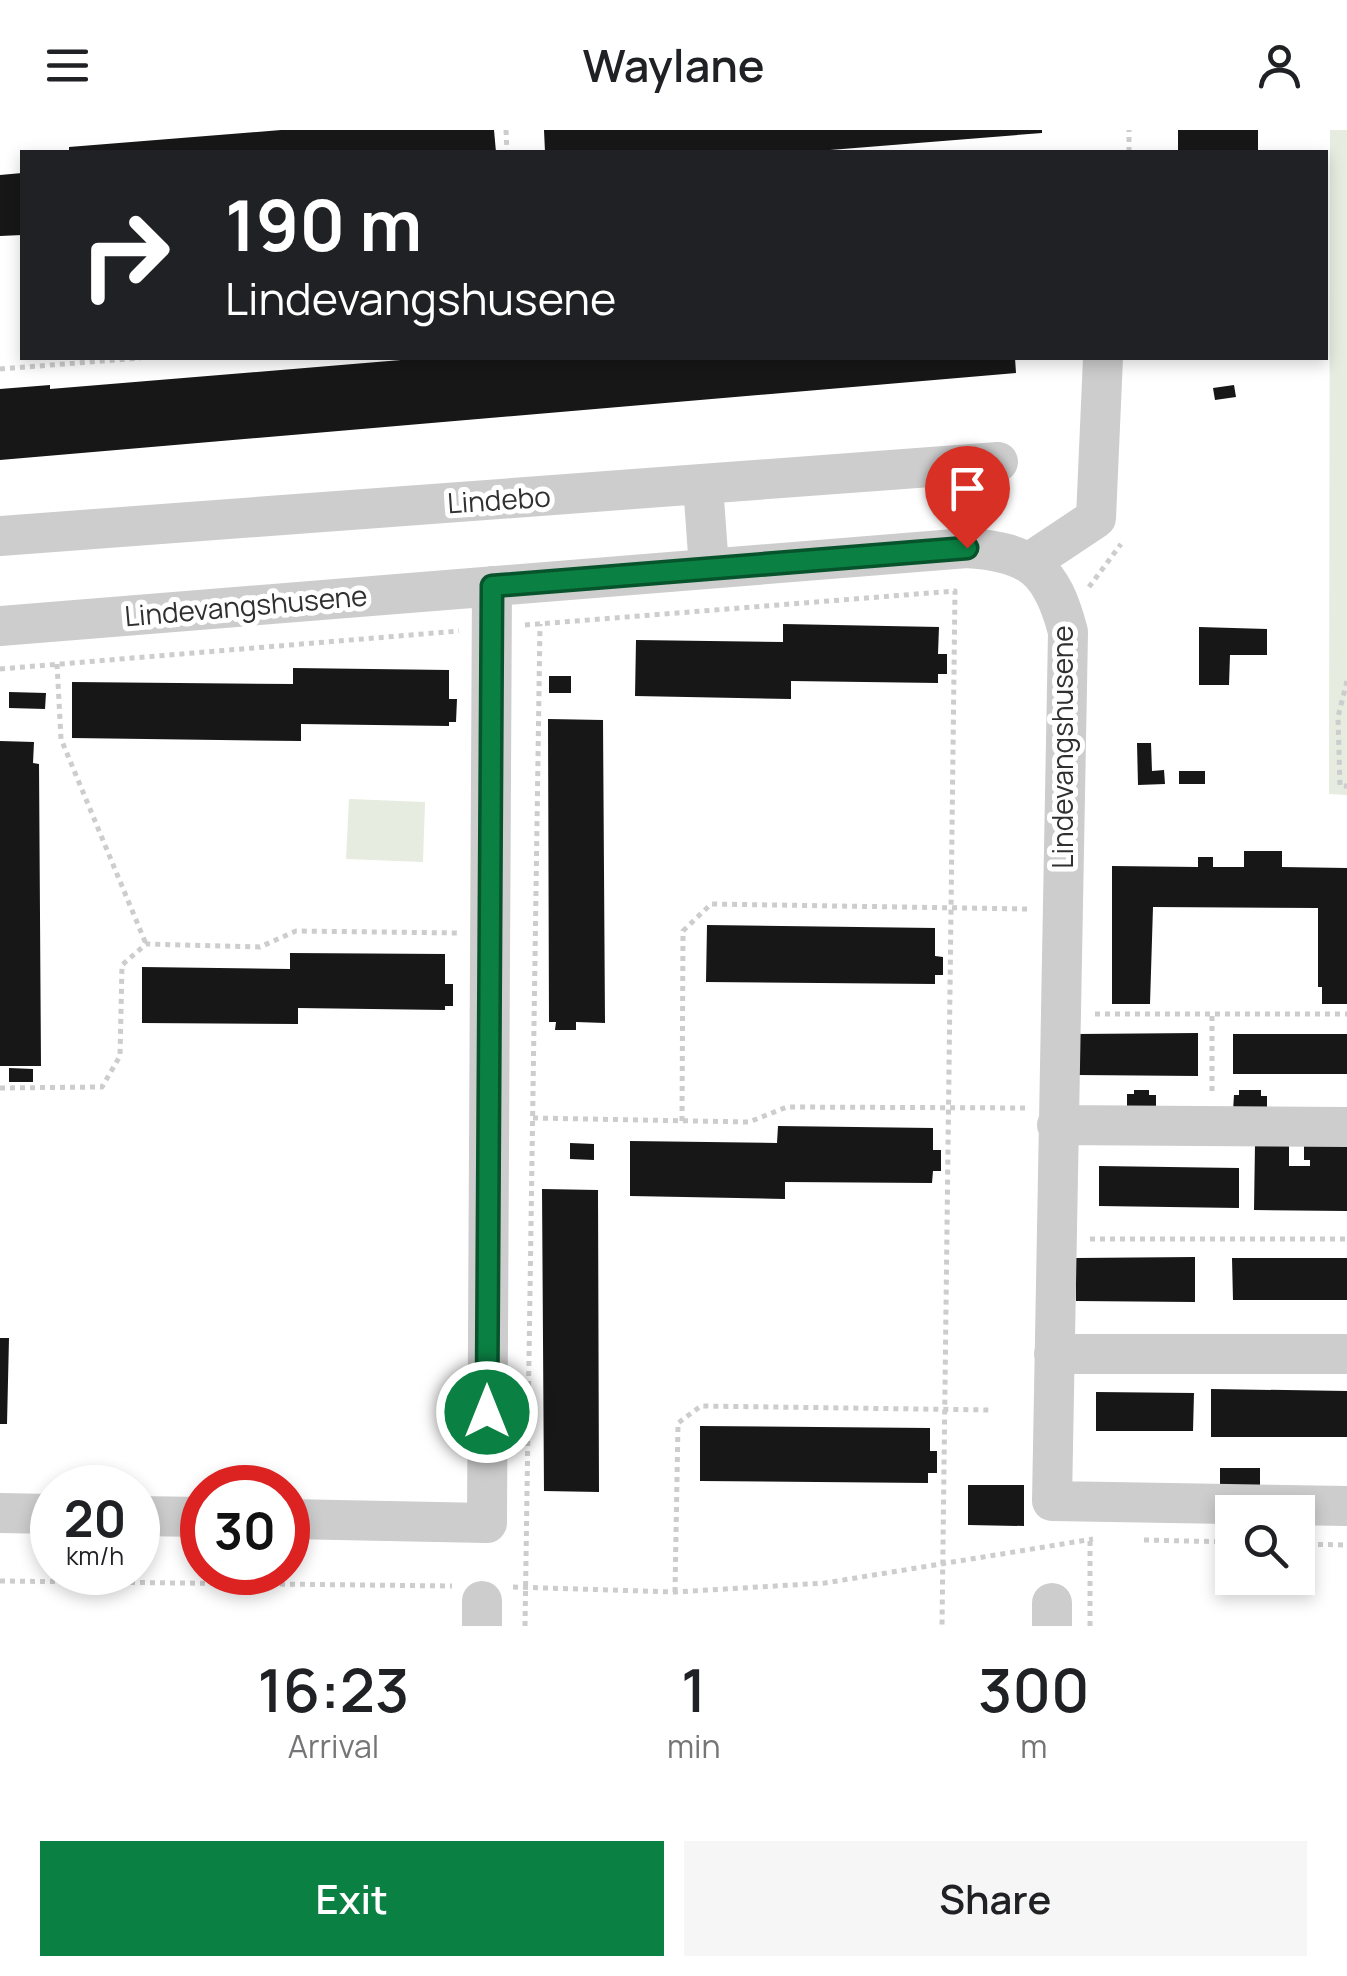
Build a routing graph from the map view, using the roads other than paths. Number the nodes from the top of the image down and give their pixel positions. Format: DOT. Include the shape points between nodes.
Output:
graph roads {
  1 [pos="1103,360"];
  2 [pos="998,462"];
  3 [pos="703,485"];
  4 [pos="0,536"];
  5 [pos="1030,562"];
  6 [pos="709,568"];
  7 [pos="492,586"];
  8 [pos="0,626"];
  9 [pos="1058,1116"];
  10 [pos="1347,1127"];
  11 [pos="1054,1354"];
  12 [pos="1347,1354"];
  13 [pos="1347,1506"];
  14 [pos="0,1513"];
  15 [pos="30,1514"];
  16 [pos="310,1519"];
  1 -- 5 [label="street" via="1096,518"];
  2 -- 3 [label="street, Lindebo"];
  3 -- 4 [label="street, Lindebo"];
  3 -- 6 [label="street"];
  5 -- 6 [label="street, Lindevangshusene" via="1001,550 967,548"];
  5 -- 9 [label="street, Lindevangshusene" via="1049,580 1068,632"];
  6 -- 7 [label="street, Lindevangshusene"];
  7 -- 8 [label="street, Lindevangshusene"];
  7 -- 16 [label="street" via="487,1522"];
  9 -- 10 [label="street"];
  9 -- 11 [label="street, Lindevangshusene"];
  11 -- 12 [label="street"];
  11 -- 13 [label="street, Lindevangshusene" via="1078,1514"];
  14 -- 15 [label="street"];
}
